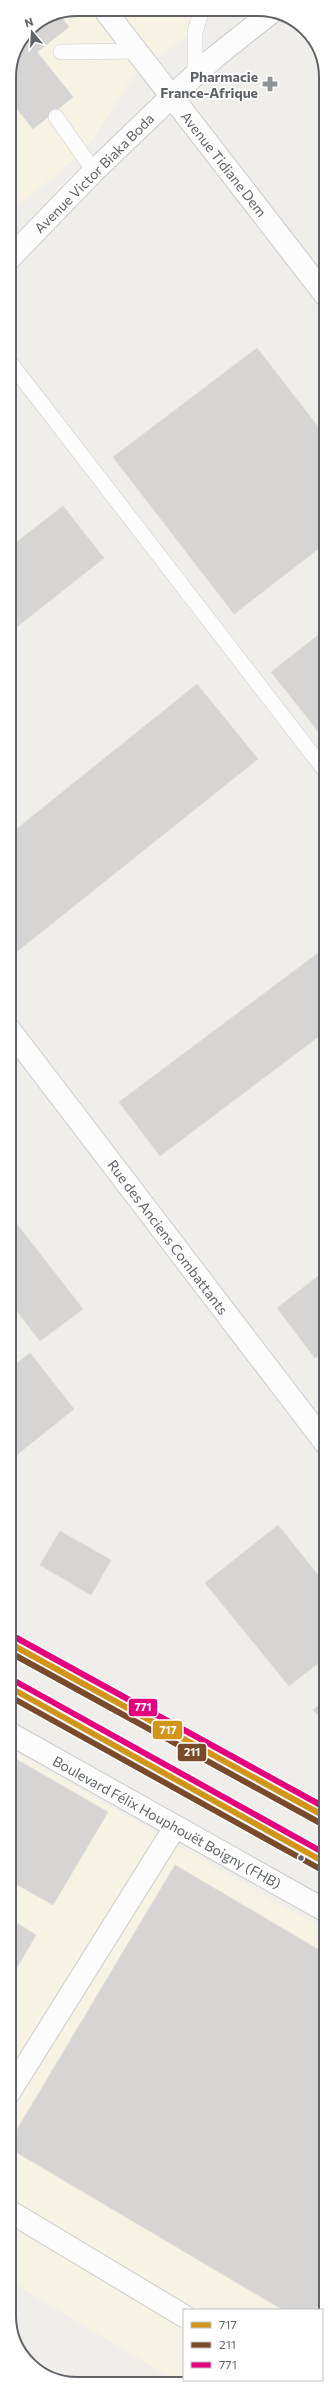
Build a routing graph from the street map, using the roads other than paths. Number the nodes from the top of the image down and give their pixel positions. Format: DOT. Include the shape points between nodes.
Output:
graph roads {
  1 [pos="109,16"];
  2 [pos="200,16"];
  3 [pos="265,17"];
  4 [pos="137,51"];
  5 [pos="60,52"];
  6 [pos="195,75"];
  7 [pos="171,97"];
  8 [pos="56,117"];
  9 [pos="94,171"];
  10 [pos="16,252"];
  11 [pos="319,287"];
  12 [pos="16,370"];
  13 [pos="319,763"];
  14 [pos="16,1038"];
  15 [pos="319,1435"];
  16 [pos="16,1647"];
  17 [pos="16,1691"];
  18 [pos="16,1737"];
  19 [pos="319,1813"];
  20 [pos="175,1827"];
  21 [pos="319,1859"];
  22 [pos="319,1907"];
  23 [pos="16,2082"];
  24 [pos="16,2215"];
  25 [pos="183,2315"];
  1 -- 4 [label="street, Avenue Tidiane Dem"];
  2 -- 6 [label="lane" via="195,32"];
  3 -- 6 [label="street, Avenue Victor Biaka Boda"];
  4 -- 5 [label="lane"];
  4 -- 7 [label="street, Avenue Tidiane Dem"];
  6 -- 7 [label="street, Avenue Victor Biaka Boda"];
  7 -- 9 [label="street, Avenue Victor Biaka Boda"];
  7 -- 11 [label="street, Avenue Tidiane Dem"];
  8 -- 9 [label="lane"];
  9 -- 10 [label="street, Avenue Victor Biaka Boda"];
  12 -- 13 [label="lane"];
  14 -- 15 [label="street, Rue des Anciens Combattants"];
  16 -- 19 [label="main road"];
  17 -- 21 [label="main road"];
  18 -- 20 [label="street, Boulevard Félix Houphouët Boigny (FHB)"];
  20 -- 22 [label="street, Boulevard Félix Houphouët Boigny (FHB)"];
  20 -- 23 [label="street"];
  24 -- 25 [label="street"];
}
